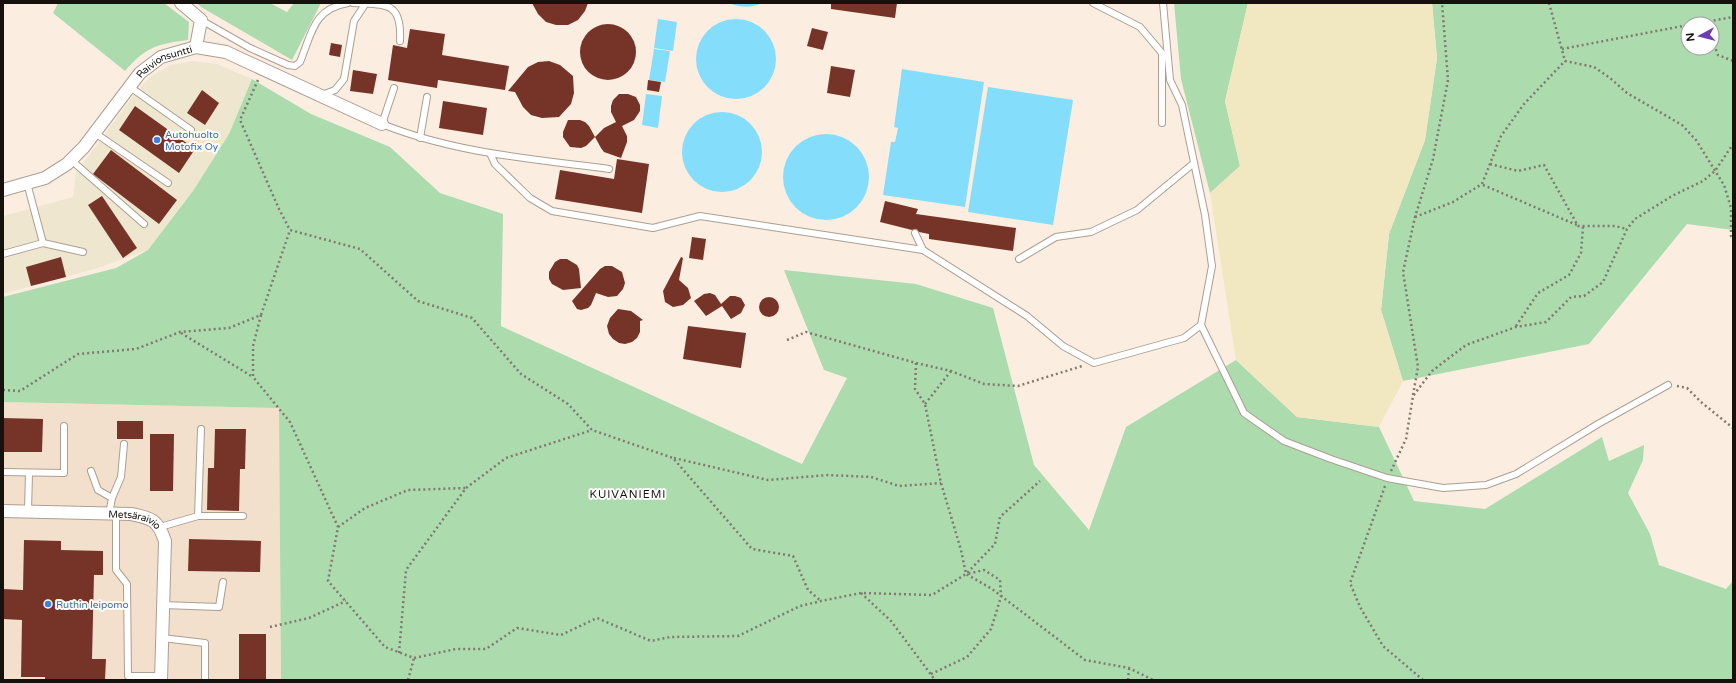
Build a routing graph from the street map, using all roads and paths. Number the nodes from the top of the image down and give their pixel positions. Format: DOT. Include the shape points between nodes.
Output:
graph roads {
  1 [pos="181,3"];
  2 [pos="348,3"];
  3 [pos="353,3"];
  4 [pos="366,3"];
  5 [pos="1093,3"];
  6 [pos="1163,3"];
  7 [pos="1442,3"];
  8 [pos="1549,3"];
  9 [pos="1733,17"];
  10 [pos="201,20"];
  11 [pos="1720,20"];
  12 [pos="1680,27"];
  13 [pos="400,41"];
  14 [pos="196,47"];
  15 [pos="1562,49"];
  16 [pos="1720,56"];
  17 [pos="1565,61"];
  18 [pos="1733,61"];
  19 [pos="263,68"];
  20 [pos="130,87"];
  21 [pos="394,88"];
  22 [pos="320,95"];
  23 [pos="427,97"];
  24 [pos="1162,123"];
  25 [pos="382,124"];
  26 [pos="191,130"];
  27 [pos="95,133"];
  28 [pos="420,138"];
  29 [pos="1733,144"];
  30 [pos="490,153"];
  31 [pos="71,160"];
  32 [pos="1194,162"];
  33 [pos="1490,164"];
  34 [pos="609,169"];
  35 [pos="1714,171"];
  36 [pos="27,183"];
  37 [pos="168,183"];
  38 [pos="1482,184"];
  39 [pos="3,190"];
  40 [pos="1415,218"];
  41 [pos="144,224"];
  42 [pos="1578,226"];
  43 [pos="1583,226"];
  44 [pos="1627,229"];
  45 [pos="290,230"];
  46 [pos="915,233"];
  47 [pos="1733,239"];
  48 [pos="43,243"];
  49 [pos="924,250"];
  50 [pos="83,252"];
  51 [pos="3,254"];
  52 [pos="1019,259"];
  53 [pos="261,314"];
  54 [pos="1201,325"];
  55 [pos="1516,327"];
  56 [pos="180,332"];
  57 [pos="787,340"];
  58 [pos="916,363"];
  59 [pos="1094,363"];
  60 [pos="951,371"];
  61 [pos="252,377"];
  62 [pos="1668,385"];
  63 [pos="3,390"];
  64 [pos="1413,396"];
  65 [pos="925,404"];
  66 [pos="64,426"];
  67 [pos="1733,428"];
  68 [pos="201,429"];
  69 [pos="592,430"];
  70 [pos="124,444"];
  71 [pos="673,458"];
  72 [pos="91,471"];
  73 [pos="3,472"];
  74 [pos="29,473"];
  75 [pos="1387,478"];
  76 [pos="1040,481"];
  77 [pos="941,483"];
  78 [pos="466,488"];
  79 [pos="112,498"];
  80 [pos="3,511"];
  81 [pos="28,512"];
  82 [pos="112,514"];
  83 [pos="198,516"];
  84 [pos="243,516"];
  85 [pos="160,527"];
  86 [pos="338,527"];
  87 [pos="966,574"];
  88 [pos="223,582"];
  89 [pos="861,593"];
  90 [pos="1001,597"];
  91 [pos="346,601"];
  92 [pos="822,601"];
  93 [pos="163,605"];
  94 [pos="270,627"];
  95 [pos="162,638"];
  96 [pos="399,653"];
  97 [pos="414,658"];
  98 [pos="1129,668"];
  99 [pos="931,674"];
  100 [pos="161,678"];
  101 [pos="205,680"];
  102 [pos="408,680"];
  103 [pos="935,680"];
  104 [pos="1128,680"];
  105 [pos="1153,680"];
  106 [pos="1423,680"];
  1 -- 10 [label="street"];
  2 -- 10 [label="lane" via="335,5 317,19 300,62 295,66 288,66 250,48"];
  3 -- 4 [label="lane"];
  4 -- 13 [label="lane" via="386,5 396,12 400,25"];
  4 -- 22 [label="lane" via="354,21 344,79 335,90"];
  5 -- 24 [label="lane" via="1140,27 1162,53"];
  6 -- 32 [label="lane" via="1170,80 1182,105"];
  7 -- 40 [label="path" via="1448,80 1433,159"];
  8 -- 15 [label="path"];
  9 -- 11 [label="path"];
  10 -- 14 [label="street"];
  12 -- 15 [label="path"];
  14 -- 19 [label="street, Raivionsuntti" via="226,52"];
  14 -- 20 [label="street, Raivionsuntti" via="161,57 140,73"];
  15 -- 17 [label="path"];
  16 -- 18 [label="path"];
  17 -- 33 [label="path" via="1524,104 1501,136"];
  17 -- 35 [label="path" via="1594,67 1627,93 1682,125 1696,140"];
  19 -- 22 [label="street, Raivionsuntti"];
  19 -- 45 [label="path" via="240,120"];
  20 -- 26 [label="lane"];
  20 -- 27 [label="street, Raivionsuntti"];
  21 -- 25 [label="lane"];
  22 -- 25 [label="street, Raivionsuntti"];
  23 -- 28 [label="lane"];
  25 -- 28 [label="lane"];
  27 -- 31 [label="street, Raivionsuntti"];
  27 -- 37 [label="lane"];
  28 -- 30 [label="lane"];
  29 -- 35 [label="path"];
  30 -- 34 [label="lane"];
  30 -- 49 [label="lane" via="495,164 530,198 552,211 653,228 700,216"];
  31 -- 36 [label="street, Raivionsuntti" via="45,178"];
  31 -- 41 [label="lane"];
  32 -- 52 [label="lane" via="1137,210 1091,232 1056,237"];
  32 -- 54 [label="lane" via="1212,266"];
  33 -- 38 [label="path"];
  33 -- 42 [label="path" via="1518,171 1544,165"];
  35 -- 44 [label="path" via="1702,181 1635,219"];
  35 -- 47 [label="path" via="1724,185 1731,208"];
  36 -- 39 [label="street, Raivionsuntti"];
  36 -- 48 [label="lane"];
  38 -- 40 [label="path" via="1453,202"];
  38 -- 42 [label="path"];
  40 -- 64 [label="path" via="1403,272 1418,367"];
  42 -- 43 [label="path"];
  43 -- 44 [label="path" via="1615,226"];
  43 -- 55 [label="path" via="1581,253 1568,275 1538,293"];
  44 -- 55 [label="path" via="1603,282 1584,296 1570,297 1546,322"];
  45 -- 53 [label="path"];
  45 -- 69 [label="path" via="360,249 418,301 472,318 521,374 568,404"];
  46 -- 49 [label="lane"];
  48 -- 50 [label="lane"];
  48 -- 51 [label="lane"];
  49 -- 59 [label="lane" via="1027,316 1063,346"];
  53 -- 56 [label="path" via="229,328"];
  53 -- 61 [label="path" via="253,346"];
  54 -- 59 [label="lane" via="1184,338"];
  54 -- 75 [label="lane" via="1244,413 1284,441"];
  55 -- 64 [label="path" via="1466,345 1432,371"];
  56 -- 61 [label="path"];
  56 -- 63 [label="path" via="136,349 78,354 20,391"];
  57 -- 58 [label="path" via="806,332"];
  58 -- 60 [label="path"];
  58 -- 65 [label="path" via="915,389"];
  59 -- 60 [label="path" via="1018,386 984,384"];
  60 -- 65 [label="path"];
  61 -- 86 [label="path" via="290,422"];
  62 -- 67 [label="path" via="1687,388"];
  62 -- 75 [label="lane" via="1516,474 1486,485 1444,488"];
  64 -- 75 [label="path" via="1406,439"];
  65 -- 77 [label="path"];
  66 -- 74 [label="lane" via="64,473"];
  68 -- 83 [label="lane"];
  69 -- 71 [label="path"];
  69 -- 78 [label="path" via="506,458"];
  70 -- 79 [label="lane" via="121,477"];
  71 -- 77 [label="path" via="768,480 828,475 871,477 899,486"];
  71 -- 92 [label="path" via="752,549 793,556 808,590"];
  72 -- 79 [label="lane" via="98,490"];
  73 -- 74 [label="lane"];
  74 -- 81 [label="lane"];
  75 -- 106 [label="path" via="1350,583 1360,607 1383,646"];
  76 -- 87 [label="path" via="1000,517 995,544"];
  77 -- 87 [label="path"];
  78 -- 86 [label="path" via="408,490 365,508"];
  78 -- 96 [label="path" via="406,570"];
  79 -- 82 [label="lane"];
  80 -- 81 [label="street, Metsäraivio"];
  81 -- 82 [label="street, Metsäraivio"];
  82 -- 85 [label="street, Metsäraivio" via="148,517"];
  82 -- 100 [label="lane" via="116,570 127,584 128,676"];
  83 -- 84 [label="lane"];
  83 -- 85 [label="lane"];
  85 -- 93 [label="street, Metsäraivio" via="165,541"];
  86 -- 91 [label="path" via="328,581"];
  87 -- 89 [label="path" via="932,595"];
  87 -- 90 [label="path"];
  87 -- 90 [label="path" via="984,570 1000,580"];
  88 -- 93 [label="lane" via="220,607"];
  89 -- 92 [label="path"];
  89 -- 99 [label="path" via="891,621"];
  90 -- 98 [label="path" via="1085,660"];
  90 -- 99 [label="path" via="991,628 967,657"];
  91 -- 94 [label="path" via="309,618"];
  91 -- 96 [label="path" via="386,647"];
  92 -- 97 [label="path" via="800,606 738,636 670,637 651,641 597,618 561,635 517,628 486,648 456,649"];
  93 -- 95 [label="street, Metsäraivio"];
  95 -- 100 [label="street, Metsäraivio"];
  95 -- 101 [label="lane" via="205,643"];
  96 -- 97 [label="path"];
  97 -- 102 [label="path"];
  98 -- 104 [label="path"];
  98 -- 105 [label="path"];
  99 -- 103 [label="path"];
}
